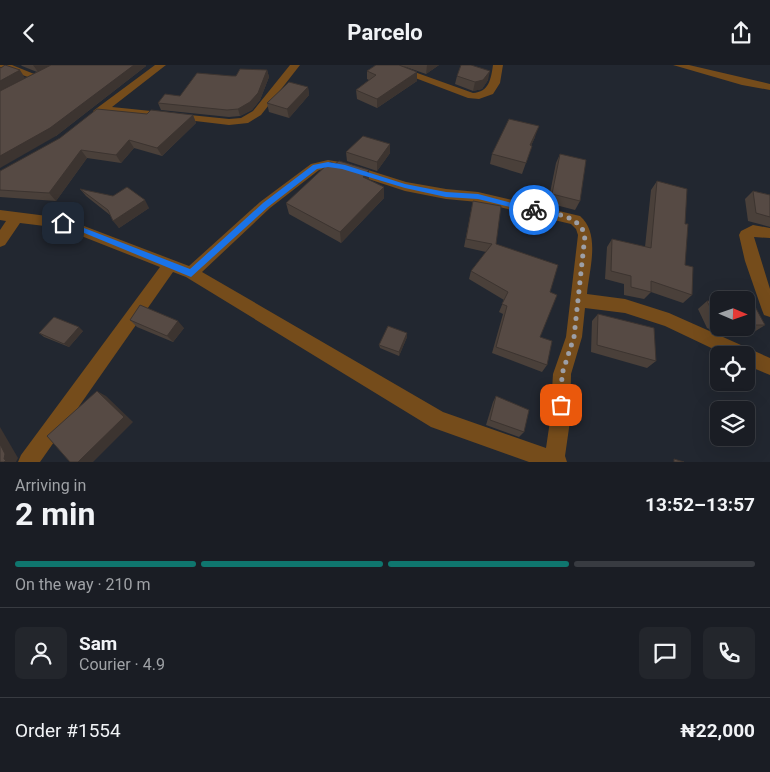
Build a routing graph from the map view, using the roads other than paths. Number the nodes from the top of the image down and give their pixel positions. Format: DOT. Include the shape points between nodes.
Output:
graph roads {
  1 [pos="3,65"];
  2 [pos="161,65"];
  3 [pos="295,65"];
  4 [pos="386,65"];
  5 [pos="498,65"];
  6 [pos="678,65"];
  7 [pos="22,87"];
  8 [pos="770,87"];
  9 [pos="101,110"];
  10 [pos="88,120"];
  11 [pos="0,215"];
  12 [pos="17,216"];
  13 [pos="770,233"];
  14 [pos="0,241"];
  15 [pos="170,265"];
  16 [pos="191,273"];
  17 [pos="578,301"];
  18 [pos="770,309"];
  19 [pos="770,367"];
  20 [pos="28,462"];
  21 [pos="555,462"];
  1 -- 7 [label="street" via="43,76"];
  2 -- 9 [label="street"];
  3 -- 9 [label="street" via="257,113 244,121"];
  4 -- 5 [label="street" via="472,96 482,96 491,91"];
  6 -- 8 [label="street"];
  9 -- 10 [label="street"];
  11 -- 12 [label="street"];
  12 -- 14 [label="street"];
  12 -- 15 [label="street" via="63,223"];
  13 -- 18 [label="street" via="753,230 746,235"];
  15 -- 16 [label="street"];
  15 -- 20 [label="street"];
  16 -- 17 [label="street" via="265,205 315,167 328,164 405,186 478,197 575,220 585,235"];
  16 -- 21 [label="street" via="438,420"];
  17 -- 19 [label="street" via="625,306 669,320"];
  17 -- 21 [label="street" via="574,337 562,374"];
}
